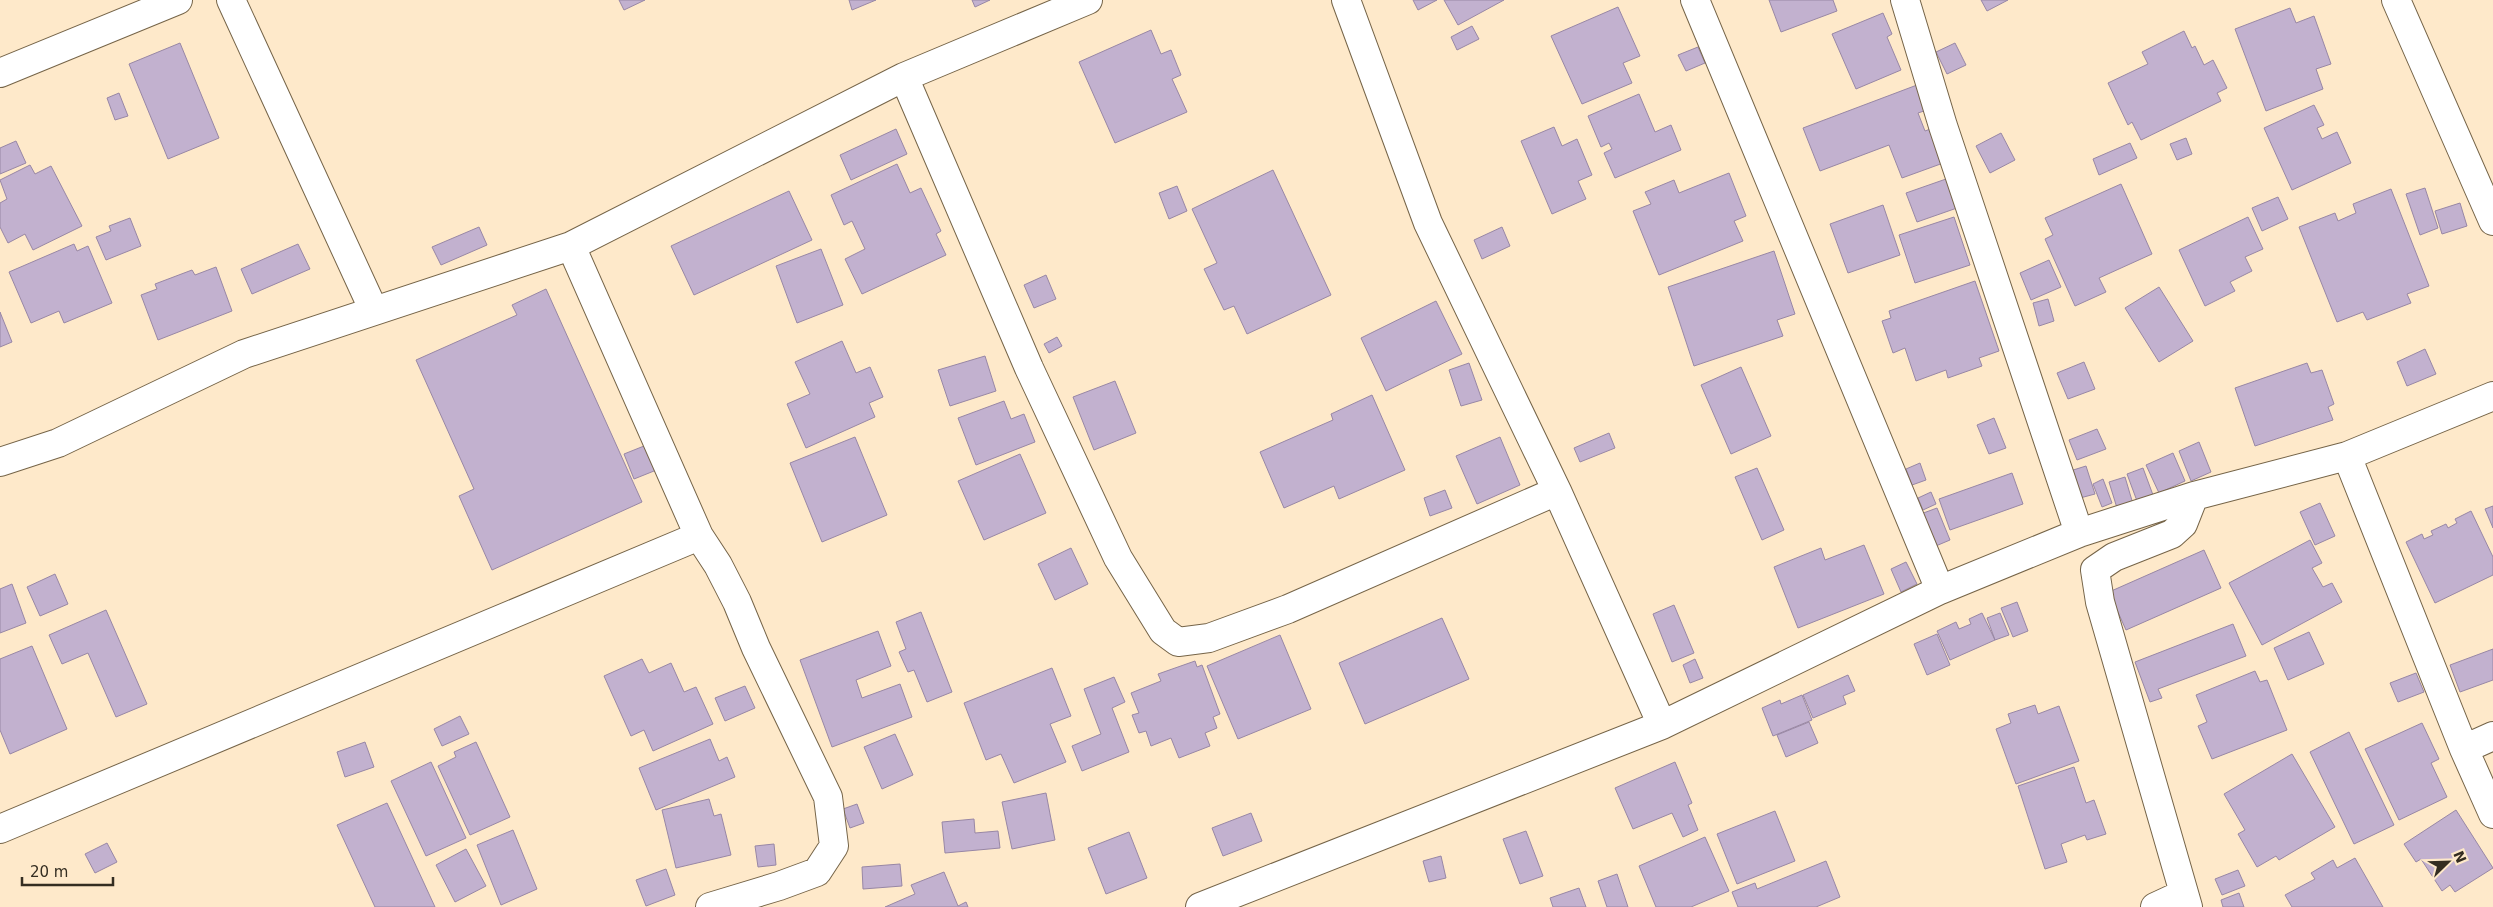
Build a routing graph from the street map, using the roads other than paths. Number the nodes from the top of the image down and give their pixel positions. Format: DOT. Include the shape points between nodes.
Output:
graph roads {
  1 [pos="178,0"];
  2 [pos="231,0"];
  3 [pos="1088,0"];
  4 [pos="1346,0"];
  5 [pos="1696,0"];
  6 [pos="1905,0"];
  7 [pos="2396,0"];
  8 [pos="0,73"];
  9 [pos="904,77"];
  10 [pos="2493,221"];
  11 [pos="571,246"];
  12 [pos="374,311"];
  13 [pos="2493,396"];
  14 [pos="2346,456"];
  15 [pos="0,462"];
  16 [pos="1557,491"];
  17 [pos="2194,496"];
  18 [pos="2079,533"];
  19 [pos="699,536"];
  20 [pos="1940,590"];
  21 [pos="1662,725"];
  22 [pos="2493,736"];
  23 [pos="2464,749"];
  24 [pos="2493,814"];
  25 [pos="0,829"];
  26 [pos="2186,901"];
  27 [pos="710,907"];
  28 [pos="1200,907"];
  29 [pos="2155,907"];
  1 -- 8 [label="street"];
  2 -- 12 [label="street"];
  3 -- 9 [label="street"];
  4 -- 16 [label="street" via="1428,223"];
  5 -- 20 [label="street"];
  6 -- 18 [label="street" via="1943,126"];
  7 -- 10 [label="street"];
  9 -- 11 [label="street"];
  9 -- 16 [label="street" via="1028,368 1118,558 1163,630 1178,642 1209,638 1288,609"];
  11 -- 12 [label="street"];
  11 -- 19 [label="street"];
  12 -- 15 [label="street" via="244,354 58,443"];
  13 -- 14 [label="street"];
  14 -- 17 [label="street"];
  14 -- 23 [label="street"];
  16 -- 21 [label="street"];
  17 -- 18 [label="street"];
  17 -- 26 [label="street" via="2183,524 2172,534 2114,557 2095,570 2100,602"];
  18 -- 20 [label="street"];
  19 -- 25 [label="street"];
  19 -- 27 [label="street" via="733,595 828,797 834,846 817,872"];
  20 -- 21 [label="street"];
  21 -- 28 [label="street"];
  22 -- 23 [label="street"];
  23 -- 24 [label="street"];
  26 -- 29 [label="street"];
}
